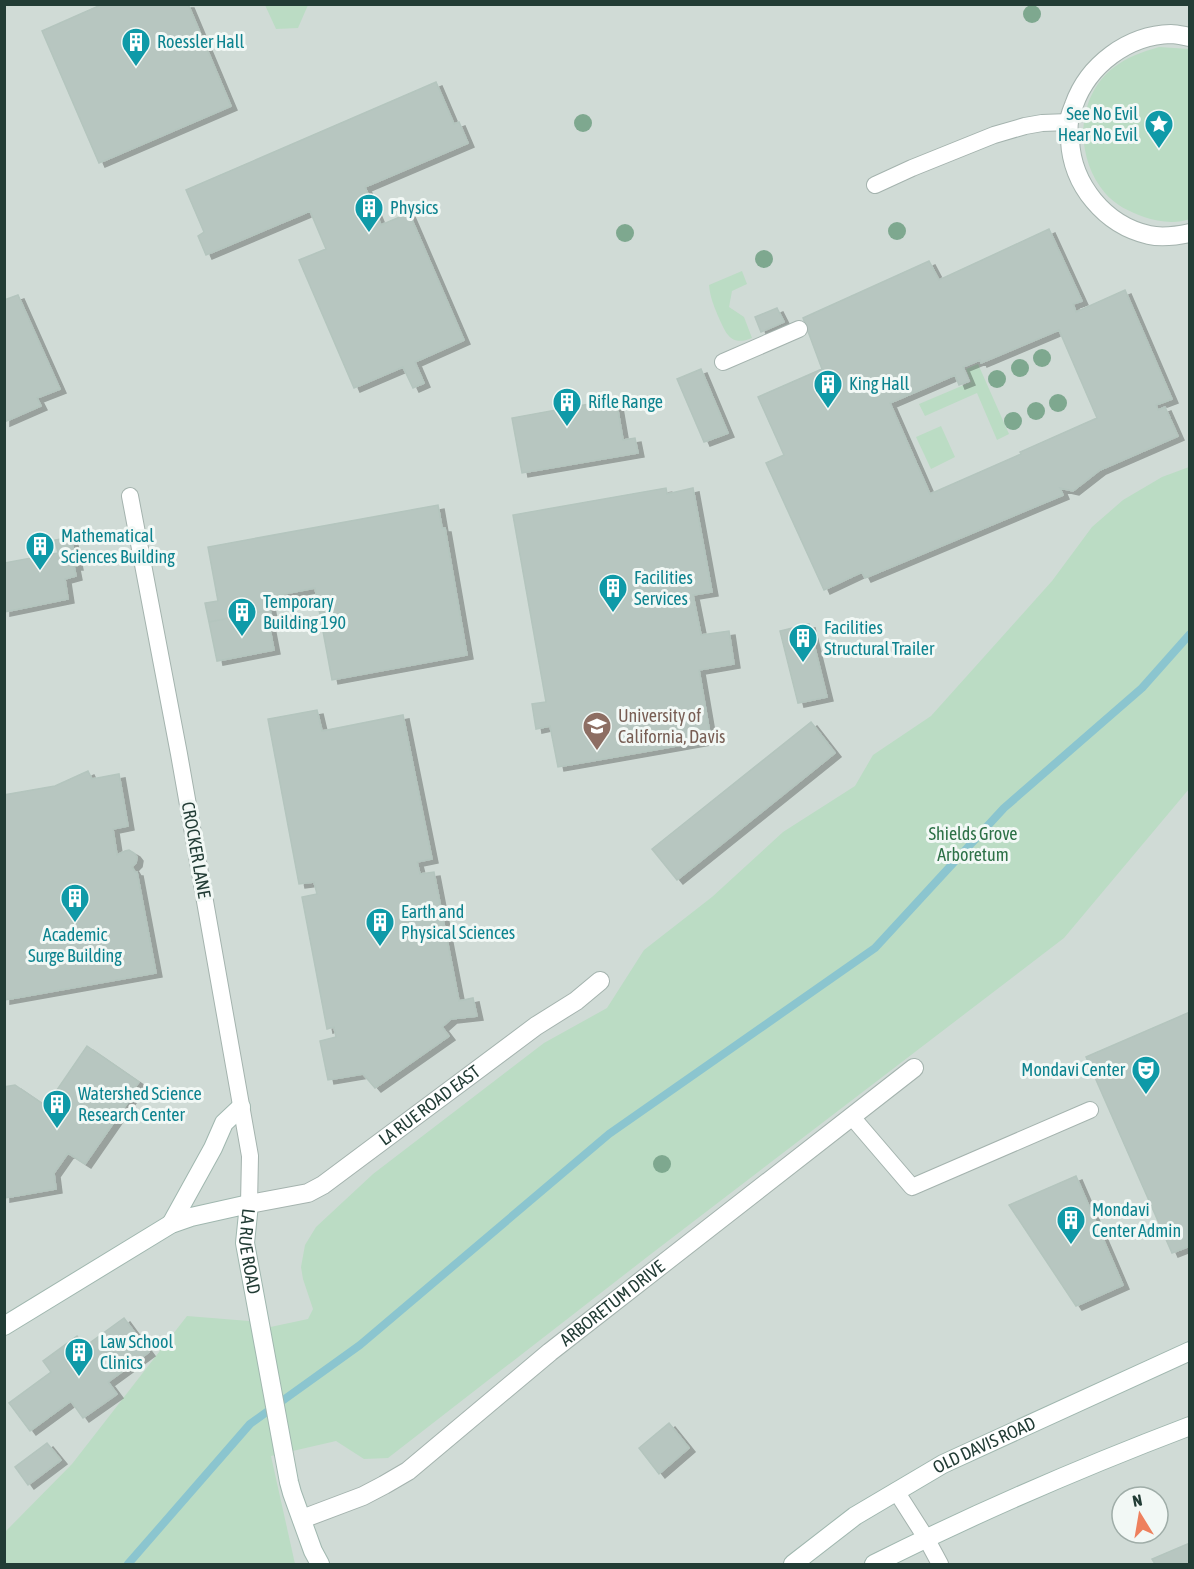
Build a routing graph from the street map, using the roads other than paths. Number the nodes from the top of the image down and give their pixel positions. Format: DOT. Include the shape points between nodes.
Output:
graph roads {
  1 [pos="1190,37"];
  2 [pos="1069,122"];
  3 [pos="875,185"];
  4 [pos="1181,235"];
  5 [pos="1190,247"];
  6 [pos="799,329"];
  7 [pos="723,362"];
  8 [pos="130,496"];
  9 [pos="600,981"];
  10 [pos="914,1068"];
  11 [pos="241,1107"];
  12 [pos="1090,1110"];
  13 [pos="852,1117"];
  14 [pos="249,1204"];
  15 [pos="171,1224"];
  16 [pos="4,1326"];
  17 [pos="1190,1351"];
  18 [pos="1190,1426"];
  19 [pos="896,1491"];
  20 [pos="302,1520"];
  21 [pos="926,1538"];
  22 [pos="320,1564"];
  23 [pos="793,1564"];
  24 [pos="874,1564"];
  25 [pos="940,1564"];
  1 -- 2 [label="street" via="1172,34 1142,39 1115,51 1079,91"];
  2 -- 3 [label="lane" via="1042,123 994,135"];
  2 -- 4 [label="street" via="1070,151 1078,177 1106,215 1150,236"];
  4 -- 5 [label="street"];
  6 -- 7 [label="lane"];
  8 -- 11 [label="lane, CROCKER LANE"];
  9 -- 14 [label="street, LA RUE ROAD EAST" via="323,1185 308,1193"];
  10 -- 13 [label="street, ARBORETUM DRIVE"];
  11 -- 14 [label="lane, CROCKER LANE" via="250,1155"];
  11 -- 15 [label="street" via="224,1123"];
  12 -- 13 [label="lane" via="912,1187"];
  13 -- 20 [label="street, ARBORETUM DRIVE" via="550,1352 408,1471 363,1496"];
  14 -- 15 [label="street, LA RUE ROAD"];
  14 -- 20 [label="street, LA RUE ROAD" via="245,1243 289,1482"];
  15 -- 16 [label="street, LA RUE ROAD"];
  17 -- 19 [label="street, OLD DAVIS ROAD" via="943,1464"];
  18 -- 21 [label="street" via="1106,1458"];
  19 -- 21 [label="lane"];
  19 -- 23 [label="street, OLD DAVIS ROAD" via="855,1516"];
  20 -- 22 [label="street, LA RUE ROAD"];
  21 -- 24 [label="street"];
  21 -- 25 [label="lane"];
}
